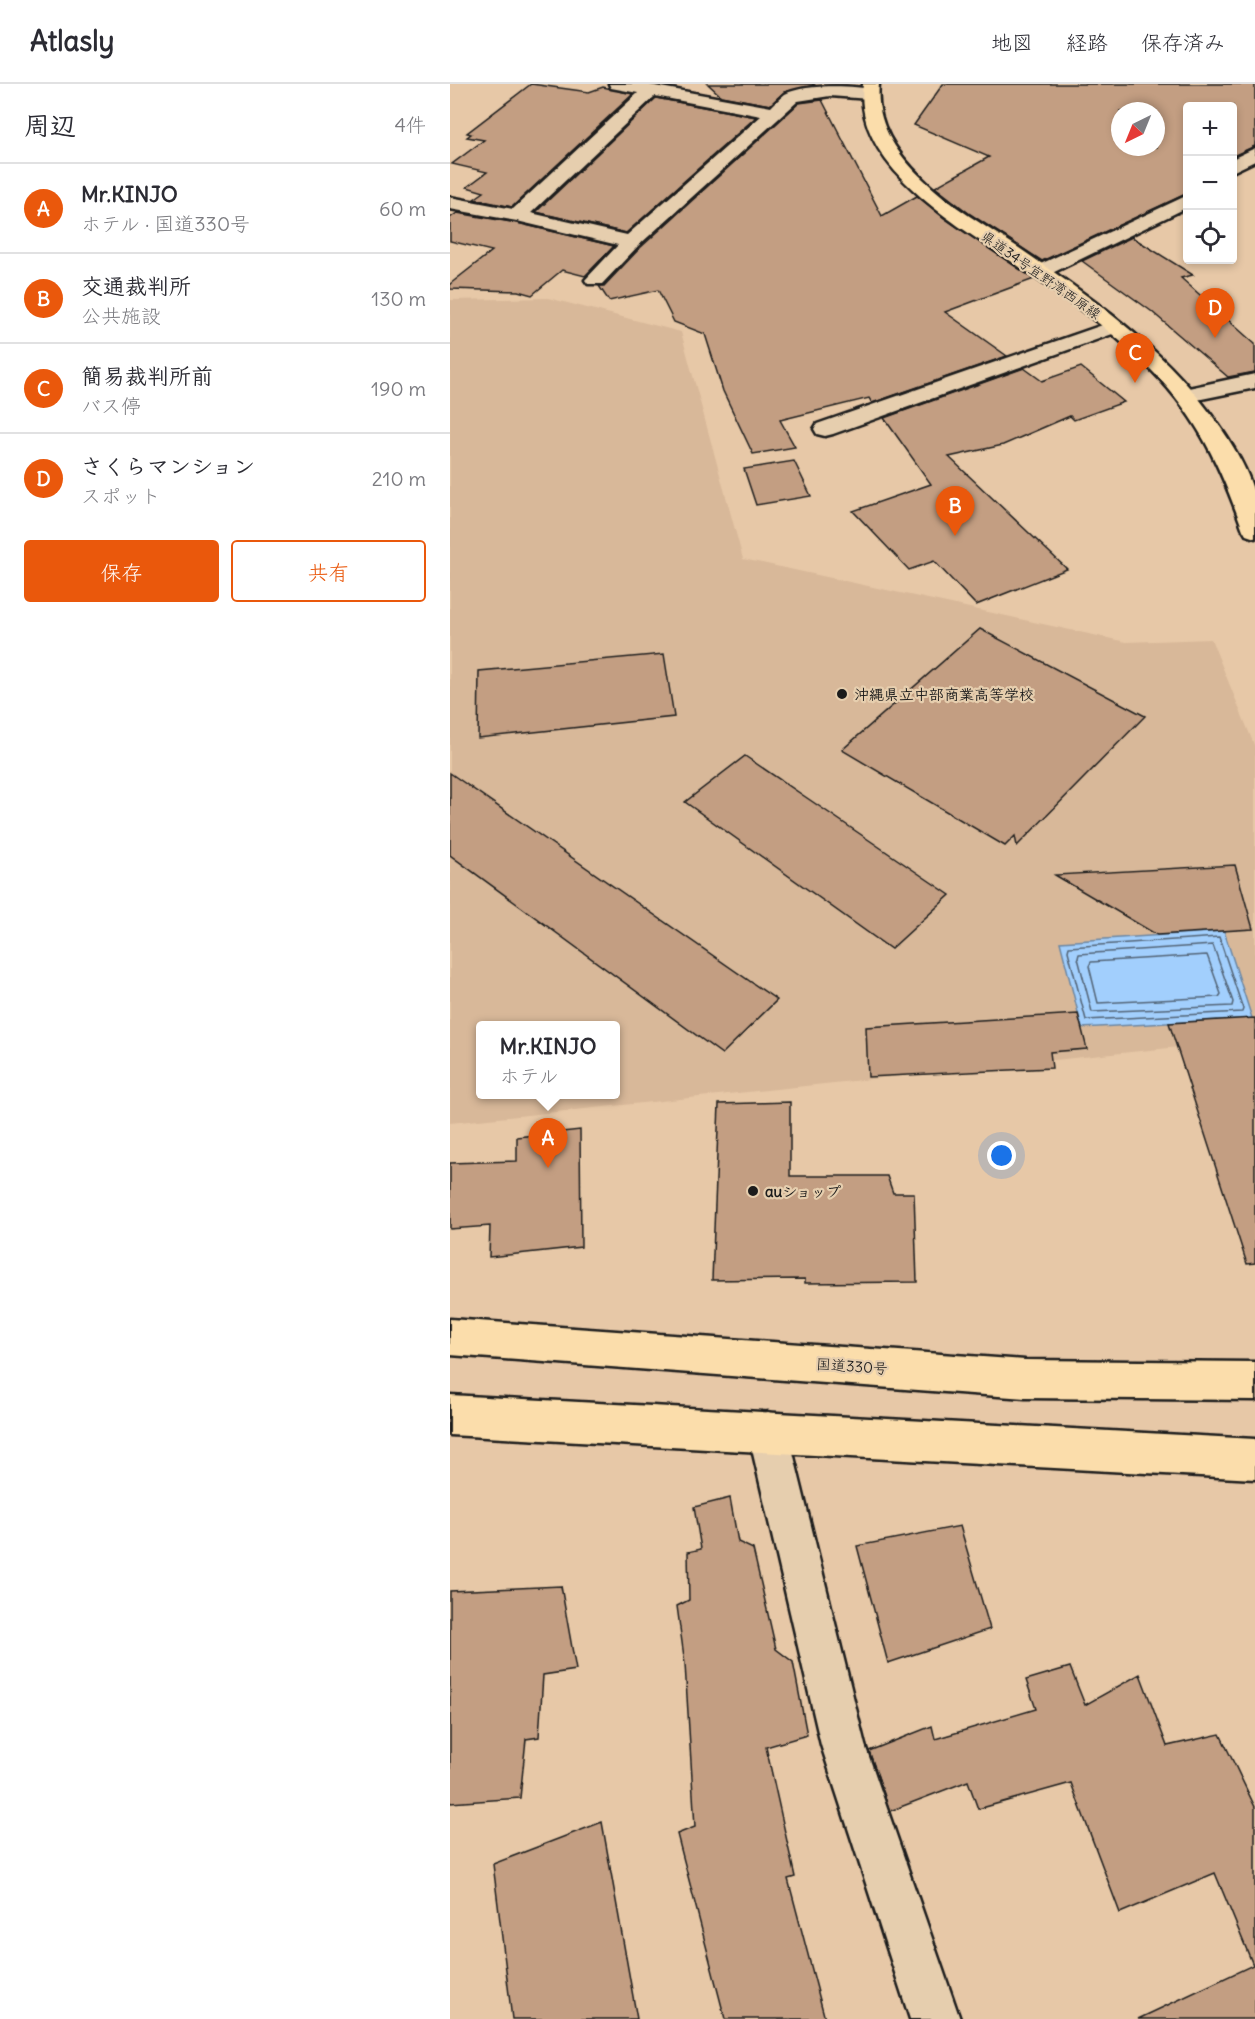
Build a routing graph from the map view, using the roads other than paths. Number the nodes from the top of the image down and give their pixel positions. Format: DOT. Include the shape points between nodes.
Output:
graph roads {
  1 [pos="617,84"];
  2 [pos="870,89"];
  3 [pos="649,92"];
  4 [pos="774,113"];
  5 [pos="1255,153"];
  6 [pos="1237,164"];
  7 [pos="1183,202"];
  8 [pos="454,206"];
  9 [pos="517,215"];
  10 [pos="631,242"];
  11 [pos="1038,272"];
  12 [pos="595,280"];
  13 [pos="1114,327"];
  14 [pos="1255,381"];
  15 [pos="1187,395"];
  16 [pos="825,429"];
  17 [pos="1255,530"];
  18 [pos="450,1337"];
  19 [pos="1255,1381"];
  20 [pos="450,1415"];
  21 [pos="768,1432"];
  22 [pos="1255,1459"];
  23 [pos="935,2019"];
  1 -- 3 [label="street"];
  2 -- 4 [label="street" via="804,92"];
  2 -- 11 [label="main road, 県道34号宜野湾西原線" via="881,140 897,164 943,206"];
  3 -- 4 [label="street"];
  3 -- 9 [label="street"];
  4 -- 10 [label="street"];
  5 -- 6 [label="street"];
  7 -- 11 [label="street"];
  8 -- 9 [label="street"];
  9 -- 10 [label="street"];
  10 -- 12 [label="street"];
  11 -- 13 [label="main road, 県道34号宜野湾西原線"];
  13 -- 15 [label="main road, 県道34号宜野湾西原線" via="1169,373"];
  13 -- 16 [label="street"];
  14 -- 15 [label="street"];
  15 -- 17 [label="main road, 県道34号宜野湾西原線" via="1231,465"];
  18 -- 19 [label="main road, 国道330号" via="1025,1379"];
  20 -- 21 [label="main road"];
  21 -- 22 [label="main road"];
  21 -- 23 [label="street" via="843,1745"];
}
